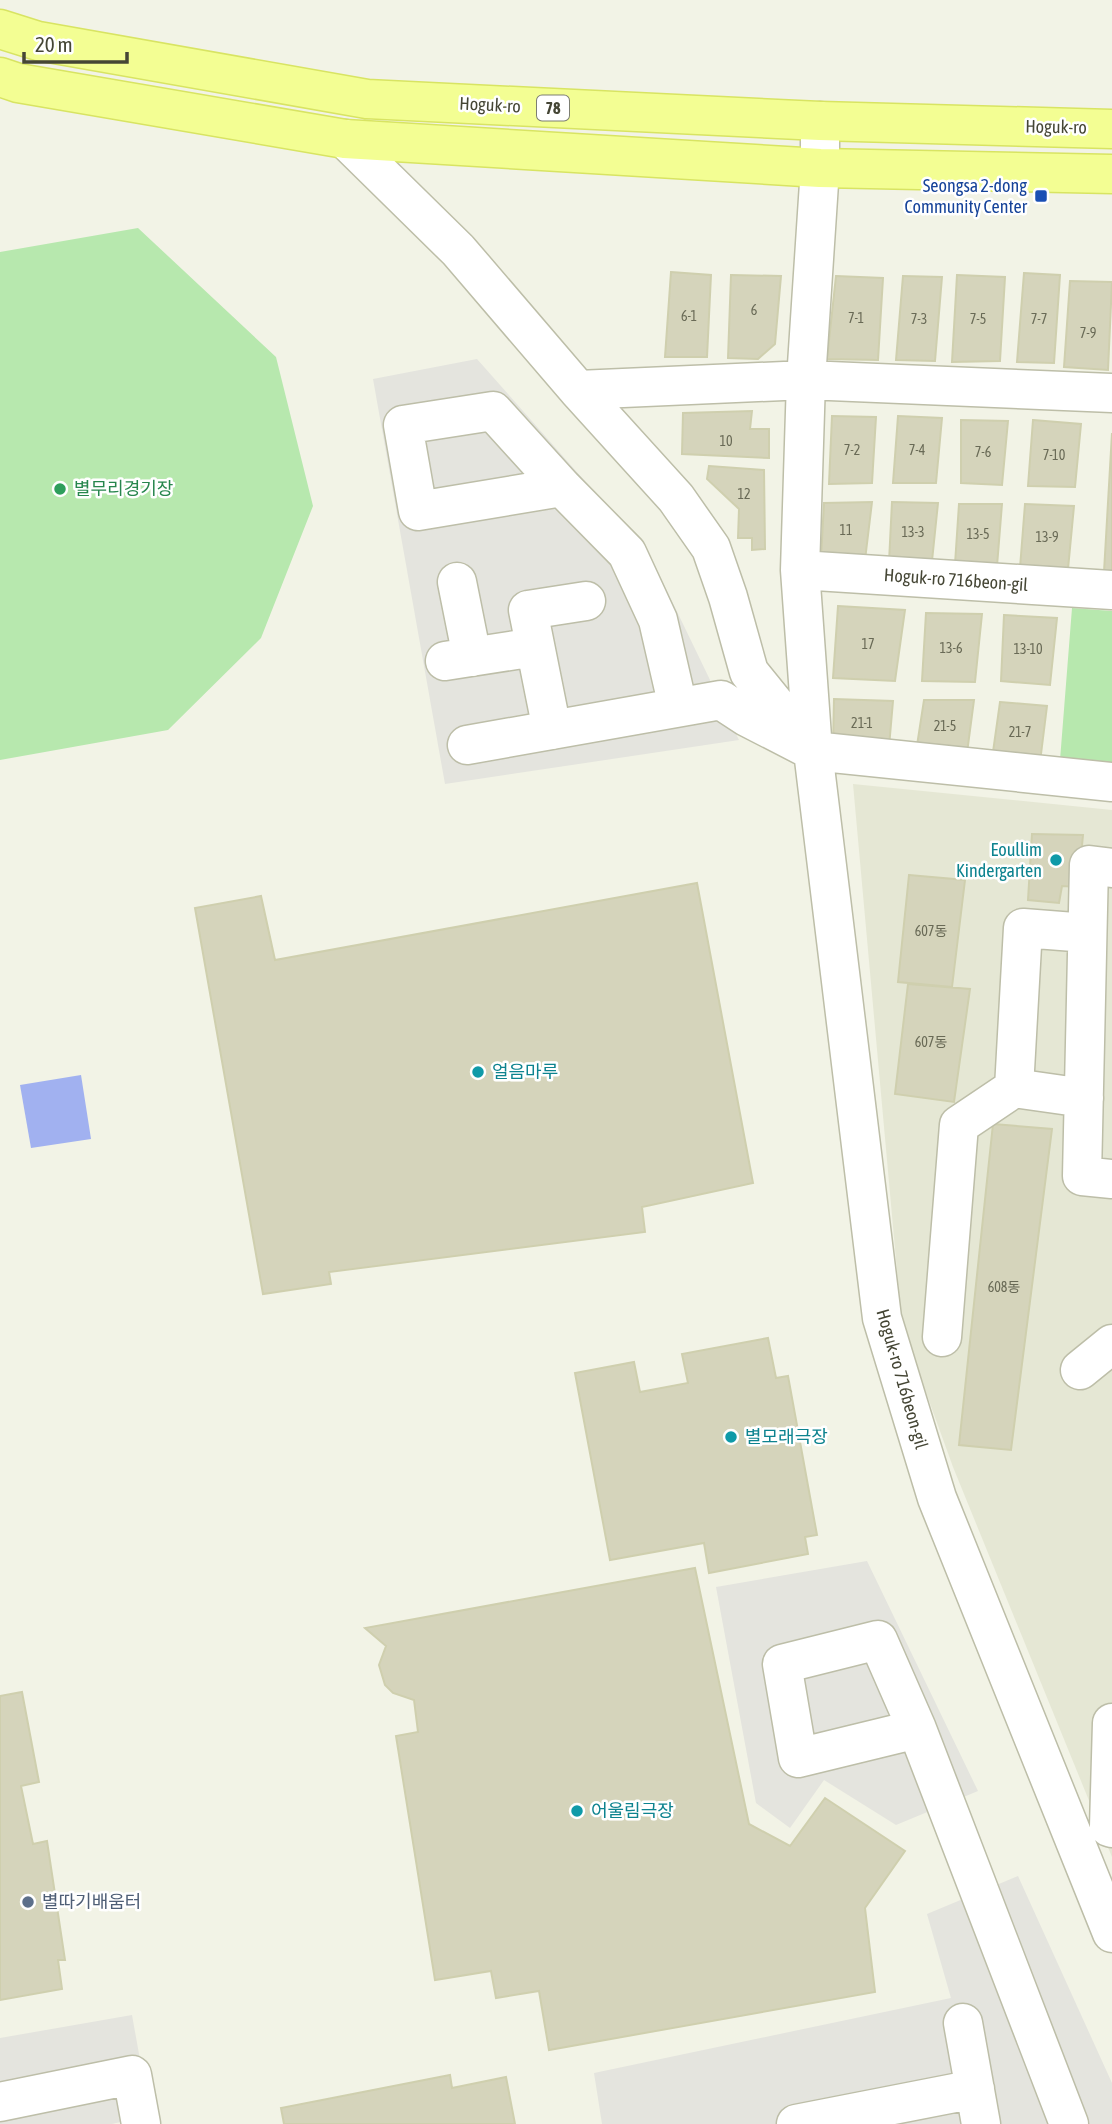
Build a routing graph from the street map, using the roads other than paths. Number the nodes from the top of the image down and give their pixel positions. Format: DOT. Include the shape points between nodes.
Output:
graph roads {
  1 [pos="0,29"];
  2 [pos="0,77"];
  3 [pos="820,121"];
  4 [pos="1112,129"];
  5 [pos="345,139"];
  6 [pos="820,168"];
  7 [pos="1112,174"];
  8 [pos="806,380"];
  9 [pos="578,390"];
  10 [pos="1112,393"];
  11 [pos="562,487"];
  12 [pos="800,570"];
  13 [pos="457,582"];
  14 [pos="1112,590"];
  15 [pos="586,601"];
  16 [pos="535,647"];
  17 [pos="678,707"];
  18 [pos="552,730"];
  19 [pos="467,745"];
  20 [pos="813,751"];
  21 [pos="1112,782"];
  22 [pos="1112,868"];
  23 [pos="1087,933"];
  24 [pos="1013,1088"];
  25 [pos="1084,1098"];
  26 [pos="1112,1179"];
  27 [pos="942,1338"];
  28 [pos="1112,1344"];
  29 [pos="1080,1370"];
  30 [pos="1112,1723"];
  31 [pos="916,1729"];
  32 [pos="1112,1828"];
  33 [pos="1112,1933"];
  34 [pos="963,2023"];
  35 [pos="0,2102"];
  36 [pos="978,2106"];
  37 [pos="141,2124"];
  38 [pos="796,2124"];
  39 [pos="1069,2124"];
  1 -- 3 [label="main road, Hoguk-ro / 78" via="38,41 368,99"];
  2 -- 5 [label="main road"];
  3 -- 4 [label="main road, Hoguk-ro / 78"];
  3 -- 6 [label="street, Hoguk-ro 716beon-gil"];
  5 -- 6 [label="main road"];
  5 -- 9 [label="street" via="458,250"];
  6 -- 7 [label="main road"];
  6 -- 8 [label="street, Hoguk-ro 716beon-gil"];
  8 -- 9 [label="street"];
  8 -- 10 [label="street"];
  8 -- 12 [label="street, Hoguk-ro 716beon-gil"];
  9 -- 20 [label="street" via="676,498 711,548 748,671"];
  11 -- 17 [label="street" via="627,554 658,620"];
  12 -- 14 [label="street, Hoguk-ro 716beon-gil"];
  12 -- 20 [label="street, Hoguk-ro 716beon-gil"];
  13 -- 16 [label="street" via="458,659"];
  15 -- 16 [label="street" via="528,610"];
  16 -- 18 [label="street"];
  17 -- 18 [label="street"];
  17 -- 20 [label="street" via="720,700"];
  18 -- 19 [label="street"];
  20 -- 21 [label="street"];
  20 -- 33 [label="street, Hoguk-ro 716beon-gil" via="881,1318 936,1498"];
  22 -- 23 [label="street" via="1089,865"];
  23 -- 24 [label="street" via="1023,928"];
  23 -- 25 [label="street"];
  24 -- 25 [label="street"];
  24 -- 27 [label="street" via="959,1125"];
  25 -- 26 [label="street" via="1082,1175"];
  28 -- 29 [label="street"];
  30 -- 32 [label="street"];
  31 -- 39 [label="street"];
  34 -- 36 [label="street"];
  35 -- 37 [label="street" via="132,2075"];
  36 -- 38 [label="street"];
}
